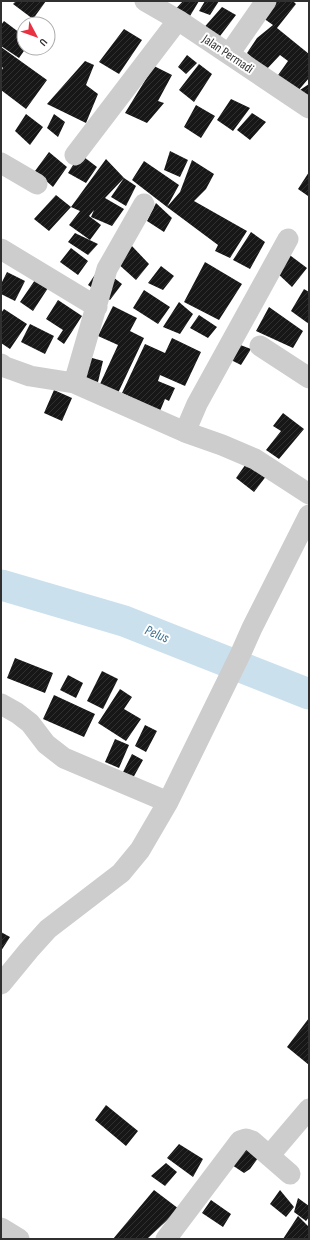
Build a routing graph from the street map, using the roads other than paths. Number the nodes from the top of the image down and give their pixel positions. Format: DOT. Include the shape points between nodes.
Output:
graph roads {
  1 [pos="146,1"];
  2 [pos="266,1"];
  3 [pos="178,20"];
  4 [pos="229,54"];
  5 [pos="309,108"];
  6 [pos="75,155"];
  7 [pos="1,163"];
  8 [pos="37,184"];
  9 [pos="144,204"];
  10 [pos="288,239"];
  11 [pos="1,248"];
  12 [pos="97,306"];
  13 [pos="260,346"];
  14 [pos="1,364"];
  15 [pos="76,375"];
  16 [pos="309,378"];
  17 [pos="185,432"];
  18 [pos="309,494"];
  19 [pos="309,515"];
  20 [pos="1,704"];
  21 [pos="168,802"];
  22 [pos="1,984"];
  23 [pos="309,1109"];
  24 [pos="269,1156"];
  25 [pos="290,1174"];
  26 [pos="1,1228"];
  27 [pos="19,1239"];
  28 [pos="166,1239"];
  1 -- 3 [label="street, Jalan Permadi"];
  2 -- 4 [label="street"];
  3 -- 4 [label="street, Jalan Permadi"];
  3 -- 6 [label="street"];
  4 -- 5 [label="street, Jalan Permadi"];
  7 -- 8 [label="street"];
  9 -- 12 [label="street" via="107,269"];
  10 -- 17 [label="street" via="195,408"];
  11 -- 12 [label="street"];
  12 -- 15 [label="street"];
  13 -- 16 [label="street"];
  14 -- 15 [label="street" via="30,376"];
  15 -- 17 [label="street"];
  17 -- 18 [label="street" via="255,459"];
  19 -- 21 [label="street"];
  20 -- 21 [label="street" via="30,723 54,752 64,758"];
  21 -- 22 [label="street" via="140,850 121,873 48,930"];
  23 -- 24 [label="street"];
  24 -- 25 [label="street"];
  24 -- 28 [label="street" via="252,1141 240,1141"];
  26 -- 27 [label="street"];
}
